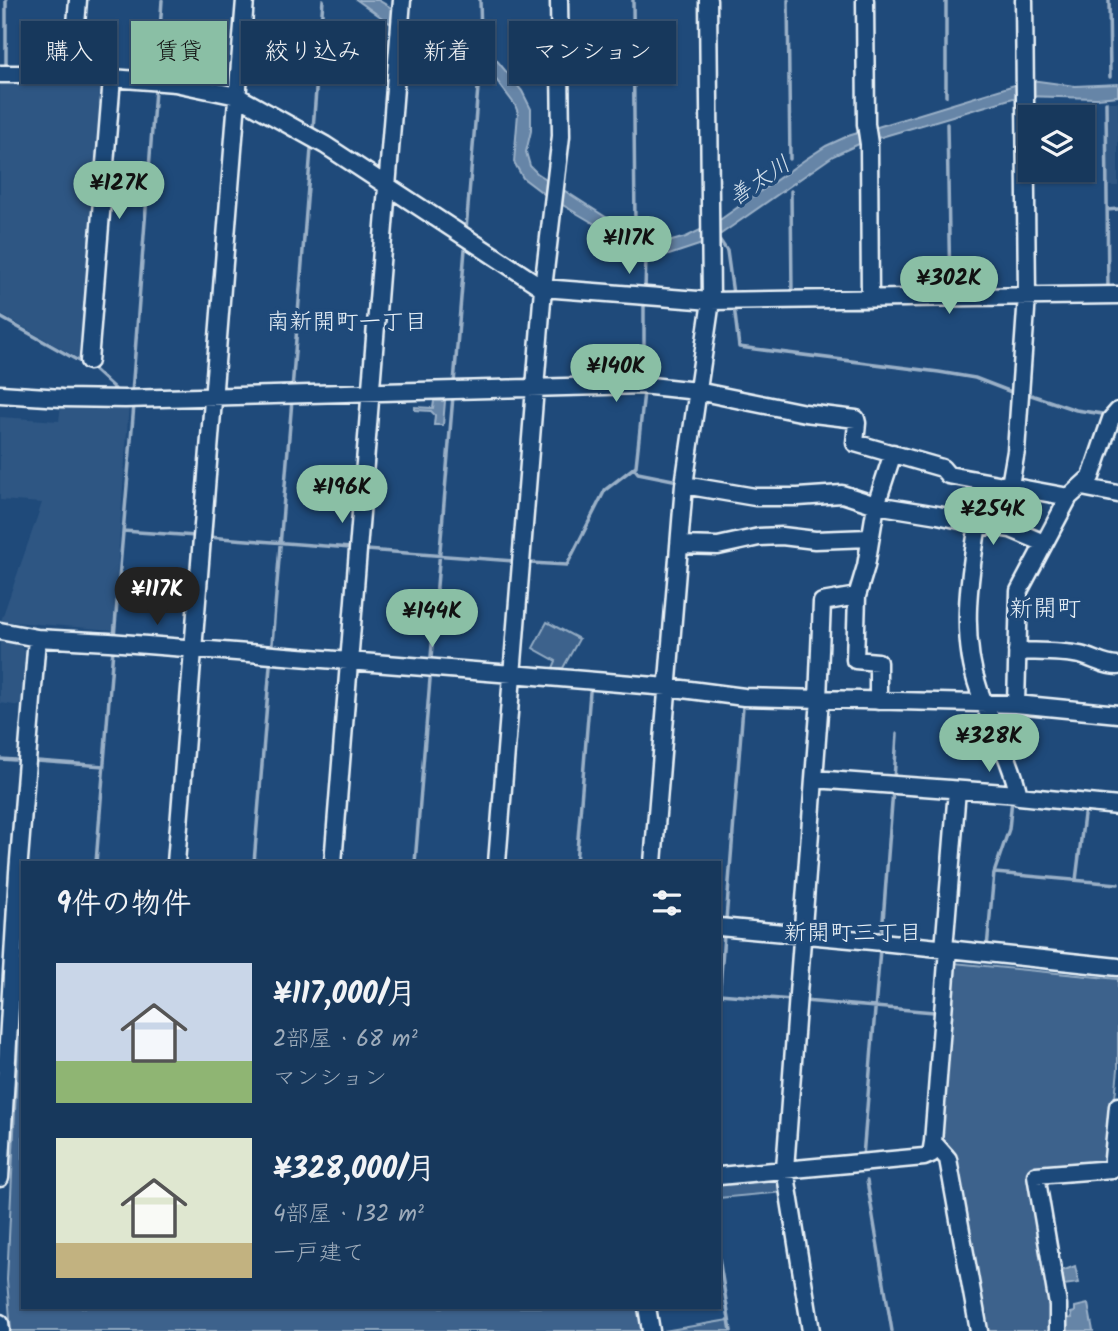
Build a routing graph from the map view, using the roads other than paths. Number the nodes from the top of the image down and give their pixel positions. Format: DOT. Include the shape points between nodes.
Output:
graph roads {
  1 [pos="78,0"];
  2 [pos="244,0"];
  3 [pos="559,0"];
  4 [pos="708,0"];
  5 [pos="864,0"];
  6 [pos="1024,0"];
  7 [pos="402,6"];
  8 [pos="76,21"];
  9 [pos="0,74"];
  10 [pos="21,74"];
  11 [pos="117,78"];
  12 [pos="112,84"];
  13 [pos="237,96"];
  14 [pos="388,187"];
  15 [pos="543,288"];
  16 [pos="1118,295"];
  17 [pos="1027,296"];
  18 [pos="870,299"];
  19 [pos="712,301"];
  20 [pos="89,361"];
  21 [pos="536,388"];
  22 [pos="697,391"];
  23 [pos="372,392"];
  24 [pos="0,394"];
  25 [pos="213,397"];
  26 [pos="1115,414"];
  27 [pos="893,453"];
  28 [pos="684,485"];
  29 [pos="1010,485"];
  30 [pos="1075,492"];
  31 [pos="1118,494"];
  32 [pos="876,505"];
  33 [pos="978,524"];
  34 [pos="870,538"];
  35 [pos="1044,543"];
  36 [pos="679,545"];
  37 [pos="857,596"];
  38 [pos="0,631"];
  39 [pos="37,638"];
  40 [pos="192,648"];
  41 [pos="1017,651"];
  42 [pos="348,662"];
  43 [pos="1118,666"];
  44 [pos="512,674"];
  45 [pos="667,687"];
  46 [pos="819,699"];
  47 [pos="878,701"];
  48 [pos="985,703"];
  49 [pos="1016,704"];
  50 [pos="1118,714"];
  51 [pos="814,779"];
  52 [pos="957,790"];
  53 [pos="1018,794"];
  54 [pos="1118,806"];
  55 [pos="176,861"];
  56 [pos="333,861"];
  57 [pos="497,861"];
  58 [pos="653,861"];
  59 [pos="20,872"];
  60 [pos="721,927"];
  61 [pos="803,935"];
  62 [pos="946,949"];
  63 [pos="1118,967"];
  64 [pos="1118,1106"];
  65 [pos="933,1142"];
  66 [pos="785,1169"];
  67 [pos="721,1176"];
  68 [pos="0,1178"];
  69 [pos="647,1309"];
  70 [pos="0,1323"];
  71 [pos="1,1331"];
  72 [pos="651,1331"];
  73 [pos="811,1331"];
  74 [pos="979,1331"];
  75 [pos="1058,1331"];
  1 -- 8 [label="street"];
  2 -- 13 [label="street"];
  3 -- 15 [label="street" via="561,136"];
  4 -- 19 [label="street"];
  5 -- 18 [label="street"];
  6 -- 17 [label="street"];
  7 -- 14 [label="street"];
  9 -- 10 [label="street"];
  11 -- 13 [label="street" via="175,83"];
  12 -- 20 [label="street"];
  13 -- 14 [label="street"];
  13 -- 25 [label="street"];
  14 -- 15 [label="street"];
  14 -- 23 [label="street"];
  15 -- 19 [label="street"];
  15 -- 21 [label="street"];
  16 -- 17 [label="street"];
  17 -- 18 [label="street"];
  17 -- 29 [label="street"];
  18 -- 19 [label="street"];
  19 -- 22 [label="street"];
  21 -- 22 [label="street" via="641,385"];
  21 -- 23 [label="street"];
  21 -- 44 [label="street"];
  22 -- 27 [label="street" via="856,419 855,443"];
  22 -- 28 [label="street"];
  23 -- 25 [label="street"];
  23 -- 42 [label="street"];
  24 -- 25 [label="street"];
  25 -- 40 [label="street"];
  26 -- 30 [label="street" via="1091,477"];
  27 -- 29 [label="street" via="942,468 948,475"];
  27 -- 32 [label="street"];
  28 -- 32 [label="street" via="755,497 842,494"];
  28 -- 36 [label="street"];
  29 -- 30 [label="street"];
  30 -- 31 [label="street"];
  30 -- 35 [label="street"];
  32 -- 33 [label="street"];
  32 -- 34 [label="street"];
  33 -- 35 [label="street" via="1011,529"];
  33 -- 48 [label="street" via="967,625 973,668"];
  34 -- 36 [label="street" via="782,536 718,546"];
  34 -- 37 [label="street"];
  35 -- 41 [label="street" via="1020,592"];
  36 -- 45 [label="street"];
  37 -- 46 [label="street" via="822,602"];
  37 -- 47 [label="street" via="855,660 878,662"];
  38 -- 39 [label="street"];
  39 -- 40 [label="street"];
  39 -- 59 [label="street"];
  40 -- 42 [label="street"];
  40 -- 55 [label="street"];
  41 -- 43 [label="street" via="1083,655"];
  41 -- 49 [label="street"];
  42 -- 44 [label="street"];
  42 -- 56 [label="street"];
  44 -- 45 [label="street"];
  44 -- 57 [label="street"];
  45 -- 46 [label="street" via="744,697"];
  45 -- 58 [label="street"];
  46 -- 47 [label="street"];
  46 -- 51 [label="street"];
  47 -- 48 [label="street"];
  48 -- 49 [label="street"];
  48 -- 53 [label="street"];
  49 -- 50 [label="street"];
  51 -- 52 [label="street"];
  51 -- 61 [label="street"];
  52 -- 53 [label="street"];
  52 -- 62 [label="street"];
  53 -- 54 [label="street"];
  59 -- 68 [label="street"];
  60 -- 61 [label="street"];
  61 -- 62 [label="street"];
  61 -- 66 [label="street"];
  62 -- 63 [label="street"];
  62 -- 65 [label="street"];
  64 -- 75 [label="street" via="1112,1169 1035,1175 1058,1305"];
  65 -- 66 [label="street" via="931,1154 924,1157"];
  65 -- 74 [label="street" via="948,1159"];
  66 -- 67 [label="street"];
  66 -- 73 [label="street"];
  69 -- 72 [label="street"];
  70 -- 71 [label="street"];
}
